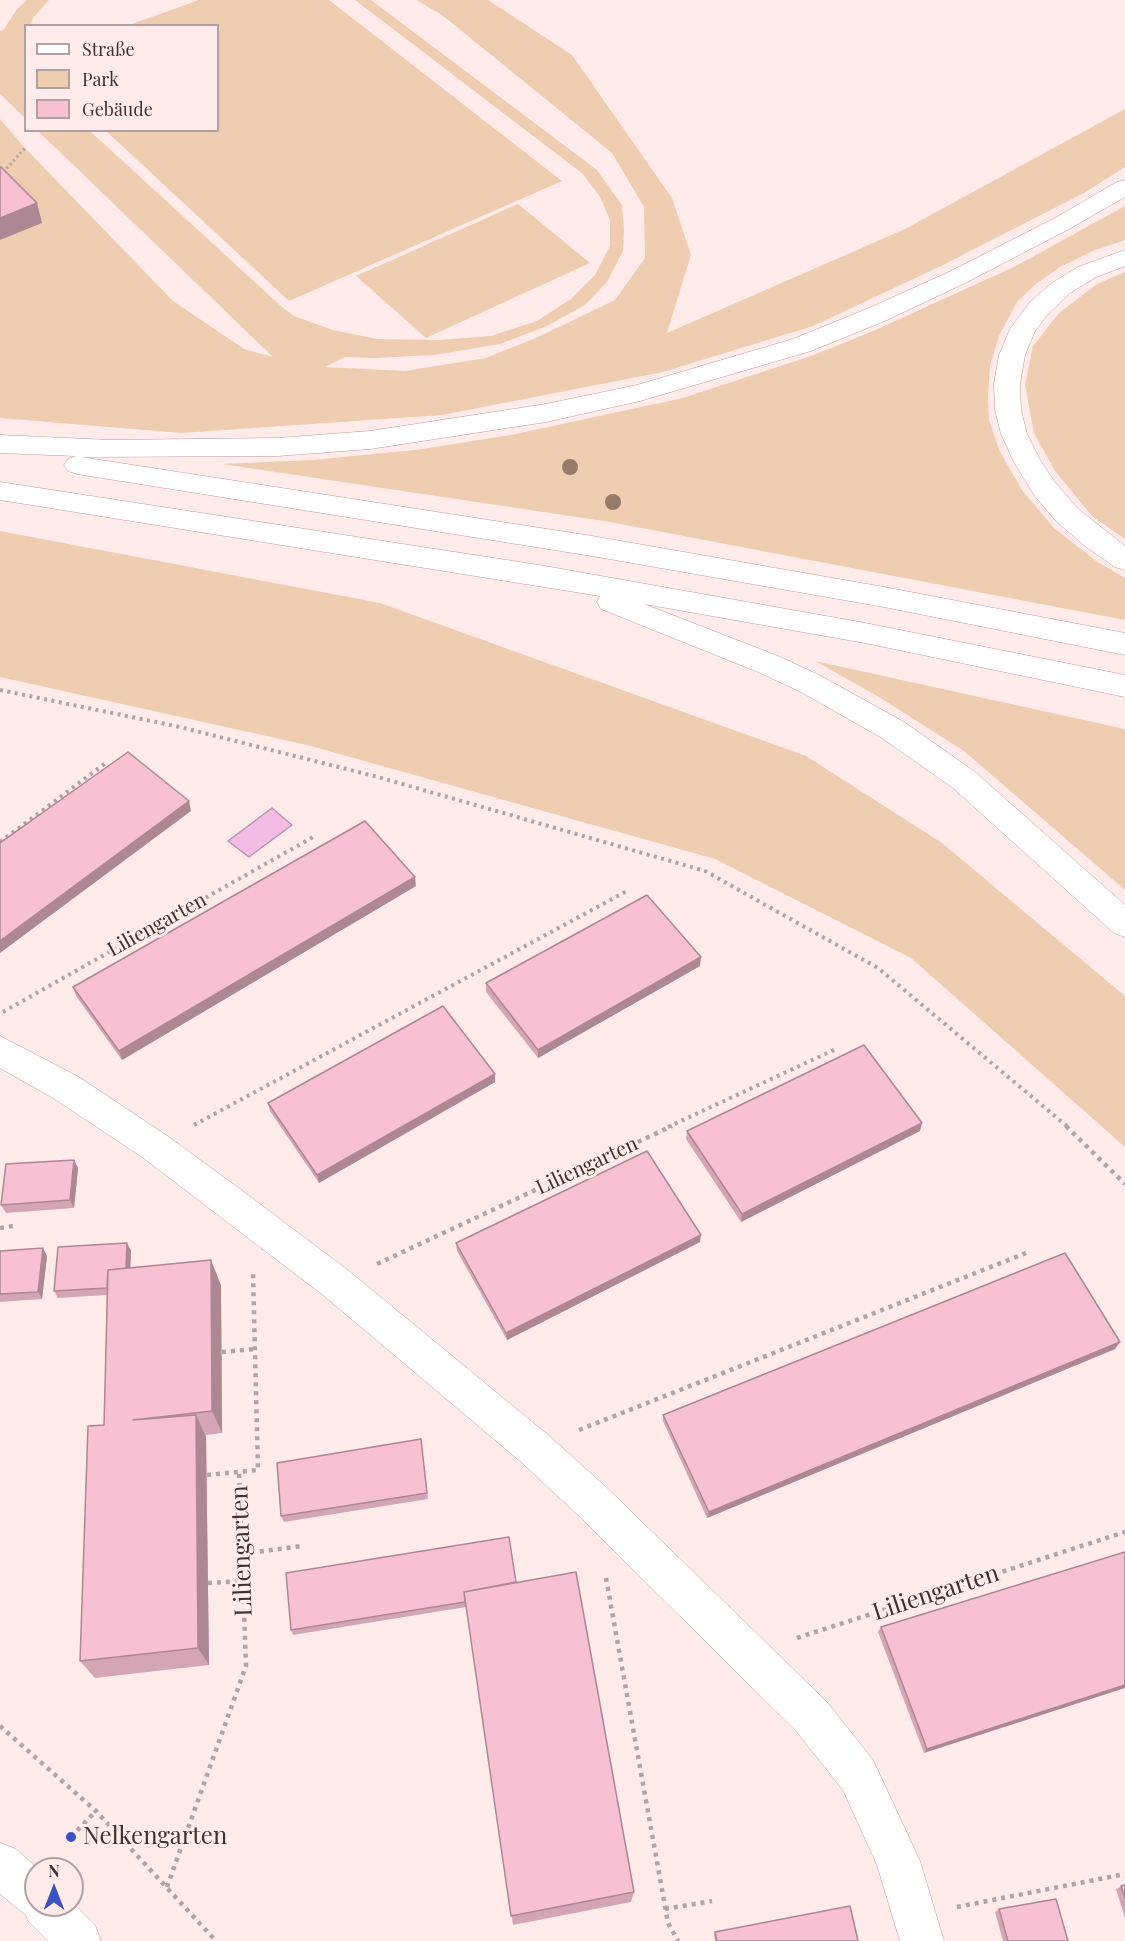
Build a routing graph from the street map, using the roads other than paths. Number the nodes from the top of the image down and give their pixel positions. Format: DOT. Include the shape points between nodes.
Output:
graph roads {
  1 [pos="1125,187"];
  2 [pos="1125,256"];
  3 [pos="0,444"];
  4 [pos="0,454"];
  5 [pos="0,492"];
  6 [pos="1125,560"];
  7 [pos="539,575"];
  8 [pos="1125,644"];
  9 [pos="1125,686"];
  10 [pos="1125,924"];
  11 [pos="0,1051"];
  12 [pos="0,1865"];
  13 [pos="24,1886"];
  14 [pos="56,1917"];
  15 [pos="919,1928"];
  16 [pos="79,1941"];
  1 -- 3 [label="main road" via="1064,223 878,314 802,345 640,393 453,429 312,444 189,450"];
  2 -- 6 [label="main road" via="1087,272 1039,308 1023,329 1012,355 1007,384 1014,434 1044,488 1067,515"];
  4 -- 8 [label="main road" via="592,546"];
  5 -- 7 [label="main road"];
  7 -- 9 [label="main road" via="854,631"];
  7 -- 10 [label="main road" via="768,664 893,730 964,780"];
  11 -- 15 [label="main road" via="65,1087 154,1146 336,1283 591,1500 811,1716 858,1775 898,1861"];
  12 -- 13 [label="main road"];
  14 -- 16 [label="main road"];
}
